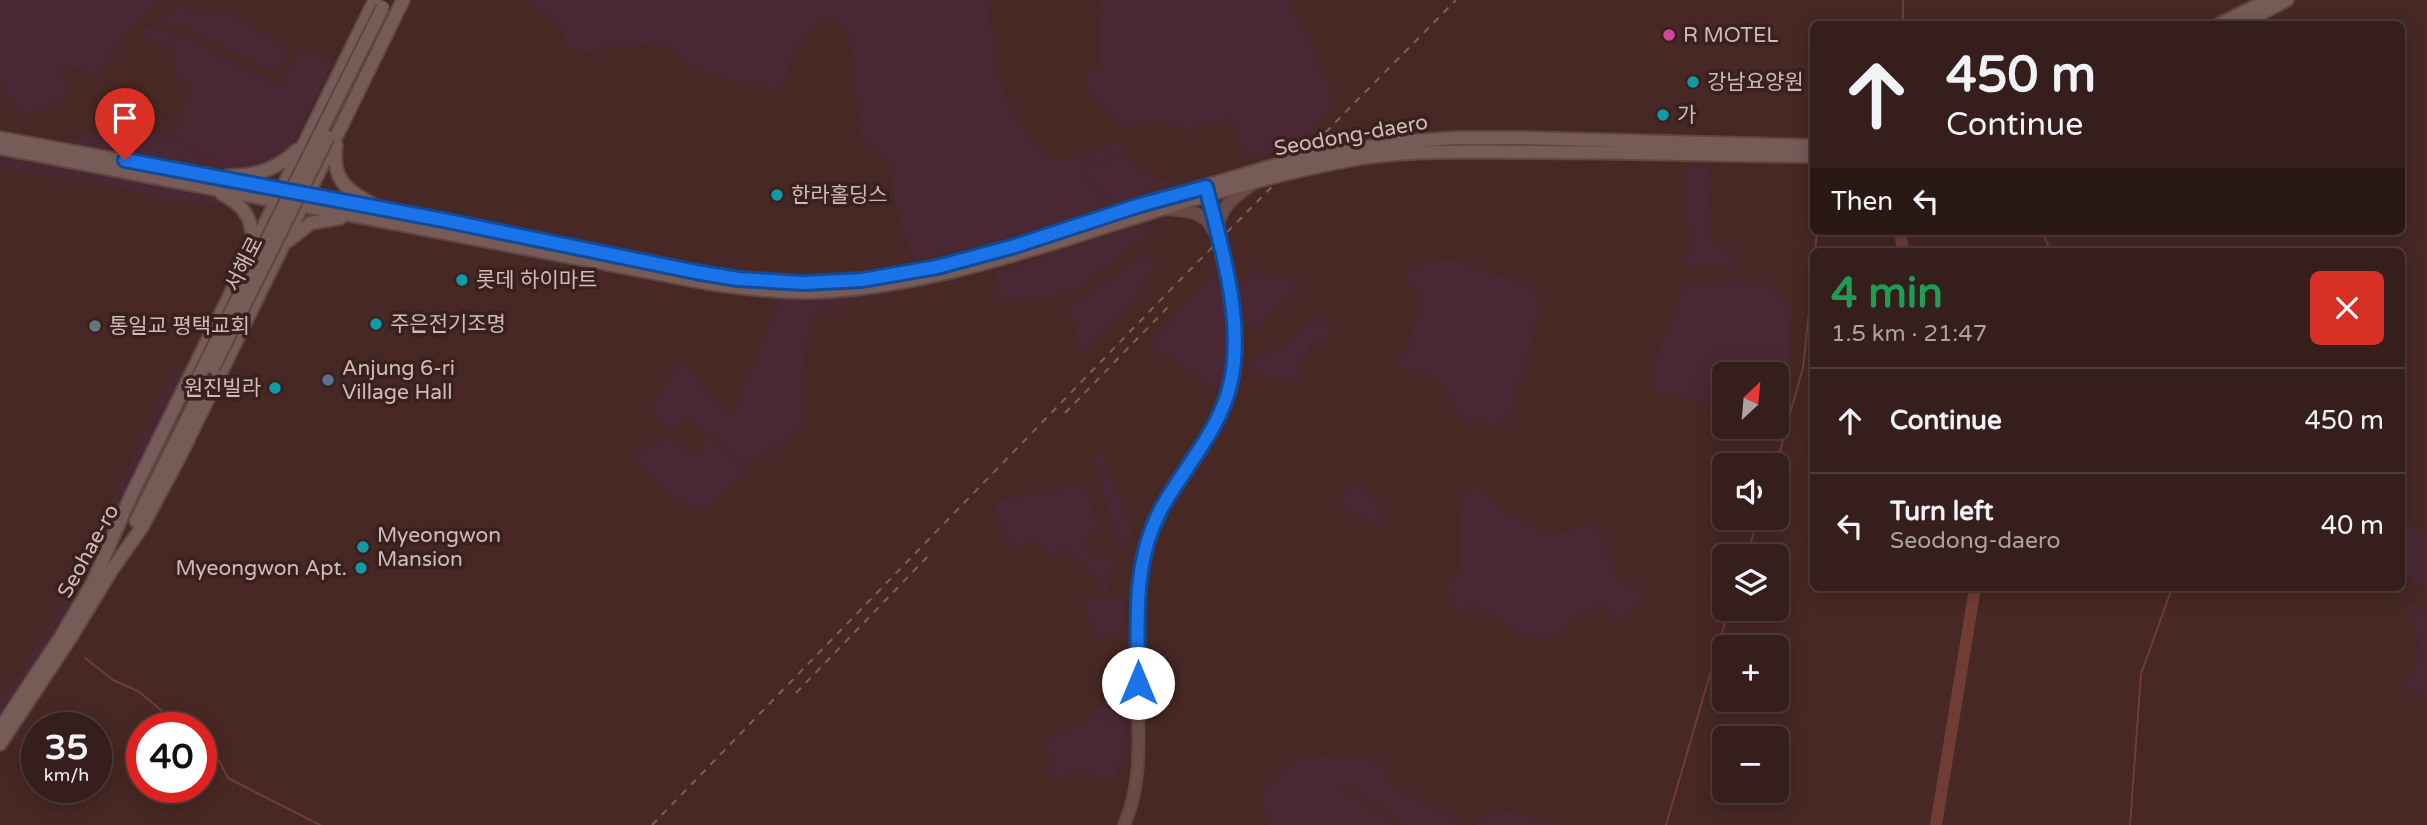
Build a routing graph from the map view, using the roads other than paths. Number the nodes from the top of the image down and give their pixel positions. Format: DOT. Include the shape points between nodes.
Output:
graph roads {
  1 [pos="403,0"];
  2 [pos="2268,0"];
  3 [pos="2287,0"];
  4 [pos="386,4"];
  5 [pos="2226,21"];
  6 [pos="2247,21"];
  7 [pos="337,137"];
  8 [pos="0,138"];
  9 [pos="305,142"];
  10 [pos="1810,146"];
  11 [pos="0,148"];
  12 [pos="1810,156"];
  13 [pos="202,181"];
  14 [pos="1255,183"];
  15 [pos="1205,192"];
  16 [pos="278,195"];
  17 [pos="305,201"];
  18 [pos="381,209"];
  19 [pos="1166,209"];
  20 [pos="354,216"];
  21 [pos="1215,230"];
  22 [pos="254,244"];
  23 [pos="283,246"];
  24 [pos="199,385"];
  25 [pos="111,571"];
  26 [pos="93,582"];
  27 [pos="0,729"];
  28 [pos="0,744"];
  29 [pos="1124,825"];
  1 -- 7 [label="main road"];
  2 -- 5 [label="main road"];
  3 -- 6 [label="main road"];
  4 -- 9 [label="main road"];
  4 -- 24 [label="main road, 서해로, bridge"];
  7 -- 17 [label="main road"];
  7 -- 18 [label="main road" via="334,162 340,178 349,190"];
  8 -- 13 [label="main road, Seodong-daero"];
  9 -- 13 [label="main road" via="279,165 262,172"];
  9 -- 16 [label="main road"];
  10 -- 15 [label="main road, Seodong-daero" via="1457,138 1397,142 1293,160"];
  11 -- 13 [label="main road, Seodong-daero"];
  12 -- 14 [label="main road, Seodong-daero" via="1396,153 1310,167"];
  13 -- 16 [label="main road, Seodong-daero"];
  13 -- 22 [label="main road" via="243,207"];
  14 -- 15 [label="main road, Seodong-daero"];
  14 -- 21 [label="street" via="1227,203"];
  15 -- 18 [label="main road, Seodong-daero" via="915,272 823,283 738,279"];
  15 -- 19 [label="main road, Seodong-daero"];
  15 -- 21 [label="street"];
  16 -- 17 [label="main road, Seodong-daero"];
  16 -- 22 [label="main road"];
  17 -- 18 [label="main road, Seodong-daero"];
  17 -- 20 [label="main road, Seodong-daero"];
  17 -- 23 [label="main road"];
  19 -- 20 [label="main road, Seodong-daero" via="990,263 891,285 828,292 744,289"];
  19 -- 21 [label="street" via="1197,213"];
  20 -- 23 [label="main road" via="312,223"];
  21 -- 29 [label="street" via="1219,263 1233,306 1235,359 1225,402 1146,542 1138,597 1137,776"];
  22 -- 26 [label="main road"];
  23 -- 25 [label="main road" via="180,456 142,527"];
  24 -- 25 [label="main road, 서해로"];
  24 -- 26 [label="main road, Seohae-ro"];
  25 -- 28 [label="main road, Seohae-ro"];
  26 -- 27 [label="main road, Seohae-ro"];
}
